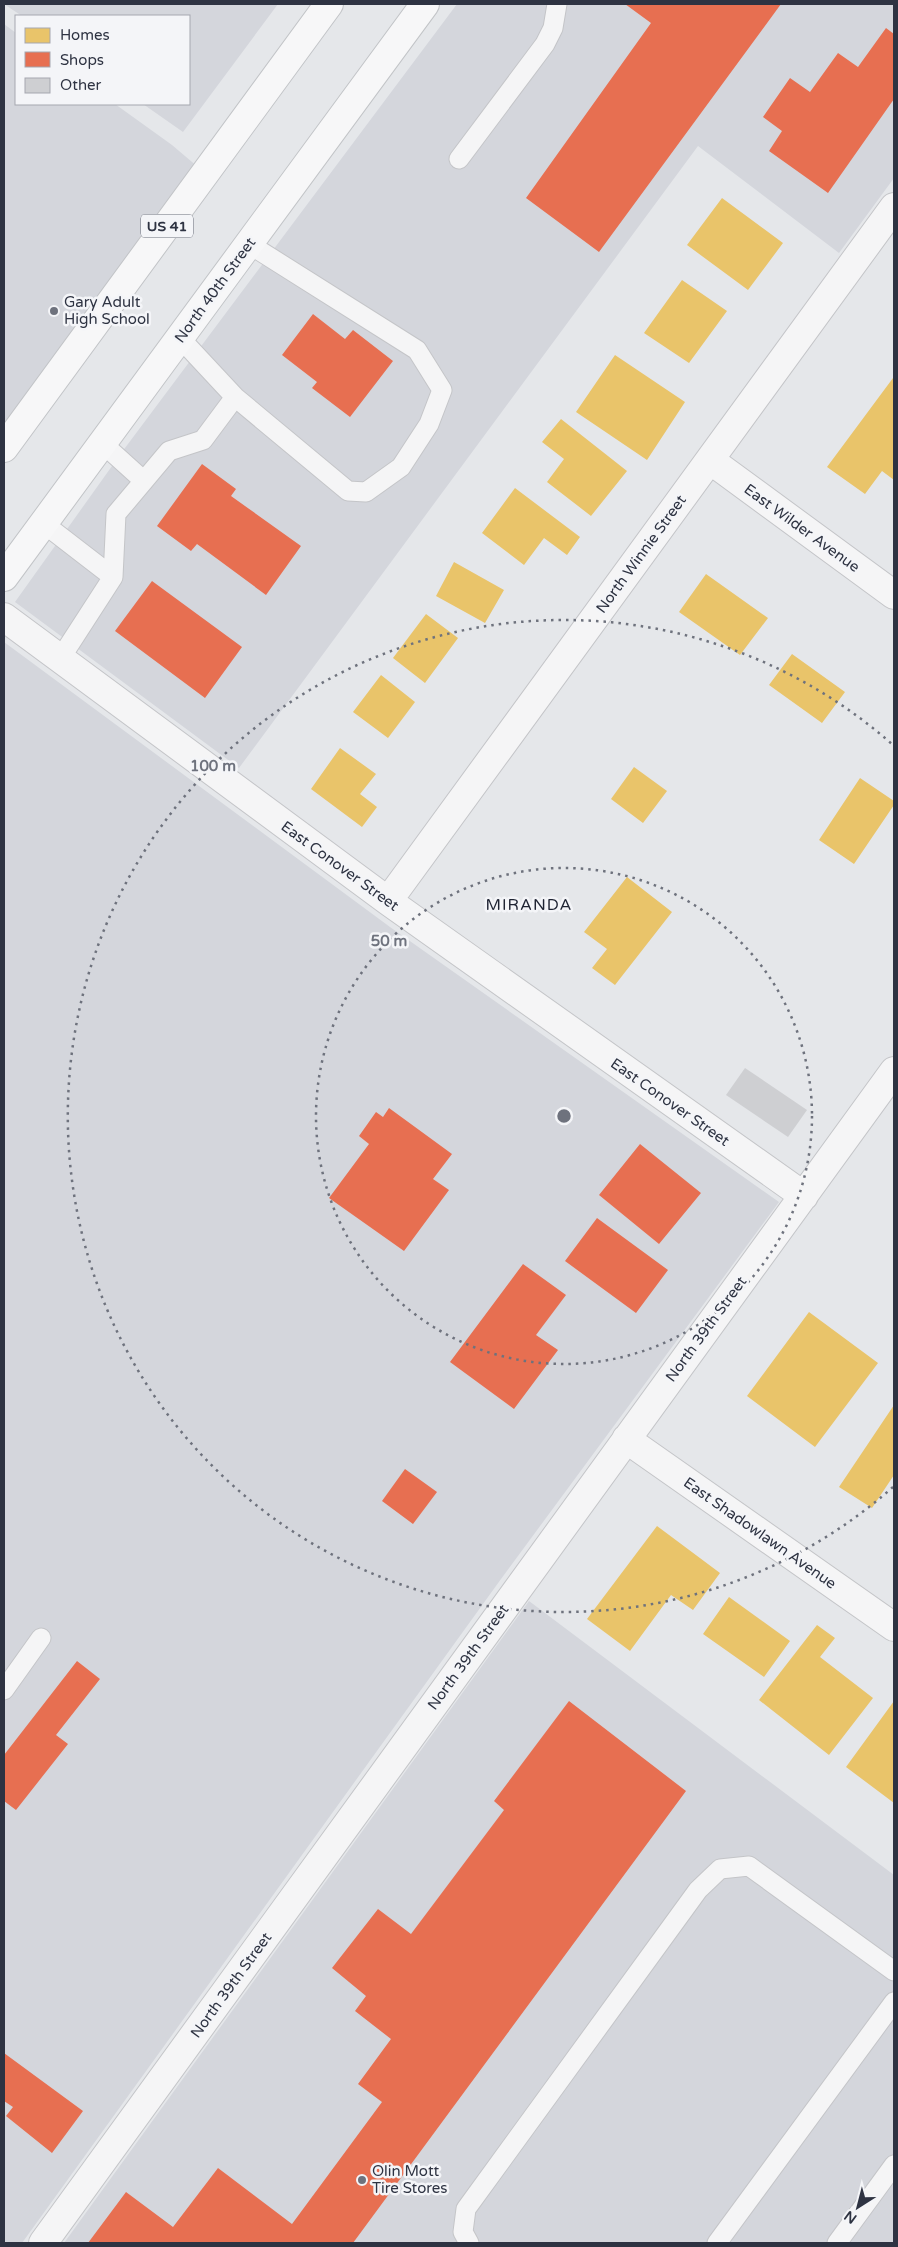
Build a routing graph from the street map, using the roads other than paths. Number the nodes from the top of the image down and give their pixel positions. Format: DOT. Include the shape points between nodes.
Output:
graph roads {
  1 [pos="329,4"];
  2 [pos="416,4"];
  3 [pos="425,4"];
  4 [pos="557,4"];
  5 [pos="407,29"];
  6 [pos="458,160"];
  7 [pos="894,207"];
  8 [pos="249,244"];
  9 [pos="180,338"];
  10 [pos="235,397"];
  11 [pos="102,443"];
  12 [pos="4,448"];
  13 [pos="710,460"];
  14 [pos="144,481"];
  15 [pos="43,523"];
  16 [pos="4,577"];
  17 [pos="113,578"];
  18 [pos="894,596"];
  19 [pos="4,617"];
  20 [pos="60,659"];
  21 [pos="388,902"];
  22 [pos="894,1070"];
  23 [pos="804,1196"];
  24 [pos="626,1439"];
  25 [pos="894,1627"];
  26 [pos="42,1638"];
  27 [pos="4,1690"];
  28 [pos="894,1971"];
  29 [pos="894,2002"];
  30 [pos="894,2165"];
  31 [pos="43,2243"];
  32 [pos="469,2243"];
  33 [pos="717,2243"];
  34 [pos="837,2243"];
  1 -- 12 [label="main road, US 41"];
  2 -- 5 [label="main road"];
  3 -- 5 [label="main road, North 40th Street"];
  4 -- 6 [label="lane" via="553,28 545,44"];
  5 -- 8 [label="main road, North 40th Street"];
  7 -- 13 [label="street, North Winnie Street"];
  8 -- 9 [label="main road, North 40th Street"];
  8 -- 10 [label="lane" via="417,350 442,390 429,424 401,467 366,492 348,491"];
  9 -- 10 [label="lane"];
  9 -- 11 [label="main road, North 40th Street"];
  10 -- 14 [label="lane" via="203,440 169,451"];
  11 -- 14 [label="lane"];
  11 -- 15 [label="main road, North 40th Street"];
  13 -- 18 [label="street, East Wilder Avenue"];
  13 -- 21 [label="street, North Winnie Street"];
  14 -- 17 [label="lane" via="116,514"];
  15 -- 16 [label="main road, North 40th Street"];
  15 -- 17 [label="lane"];
  17 -- 20 [label="lane"];
  19 -- 20 [label="street, East Conover Street"];
  20 -- 21 [label="street, East Conover Street"];
  21 -- 23 [label="street, East Conover Street"];
  22 -- 23 [label="street, North 39th Street"];
  23 -- 24 [label="street, North 39th Street"];
  24 -- 25 [label="street, East Shadowlawn Avenue"];
  24 -- 31 [label="street, North 39th Street"];
  26 -- 27 [label="lane"];
  28 -- 32 [label="lane" via="749,1866 720,1869 698,1890 466,2209 463,2232"];
  29 -- 33 [label="lane"];
  30 -- 34 [label="lane"];
}
